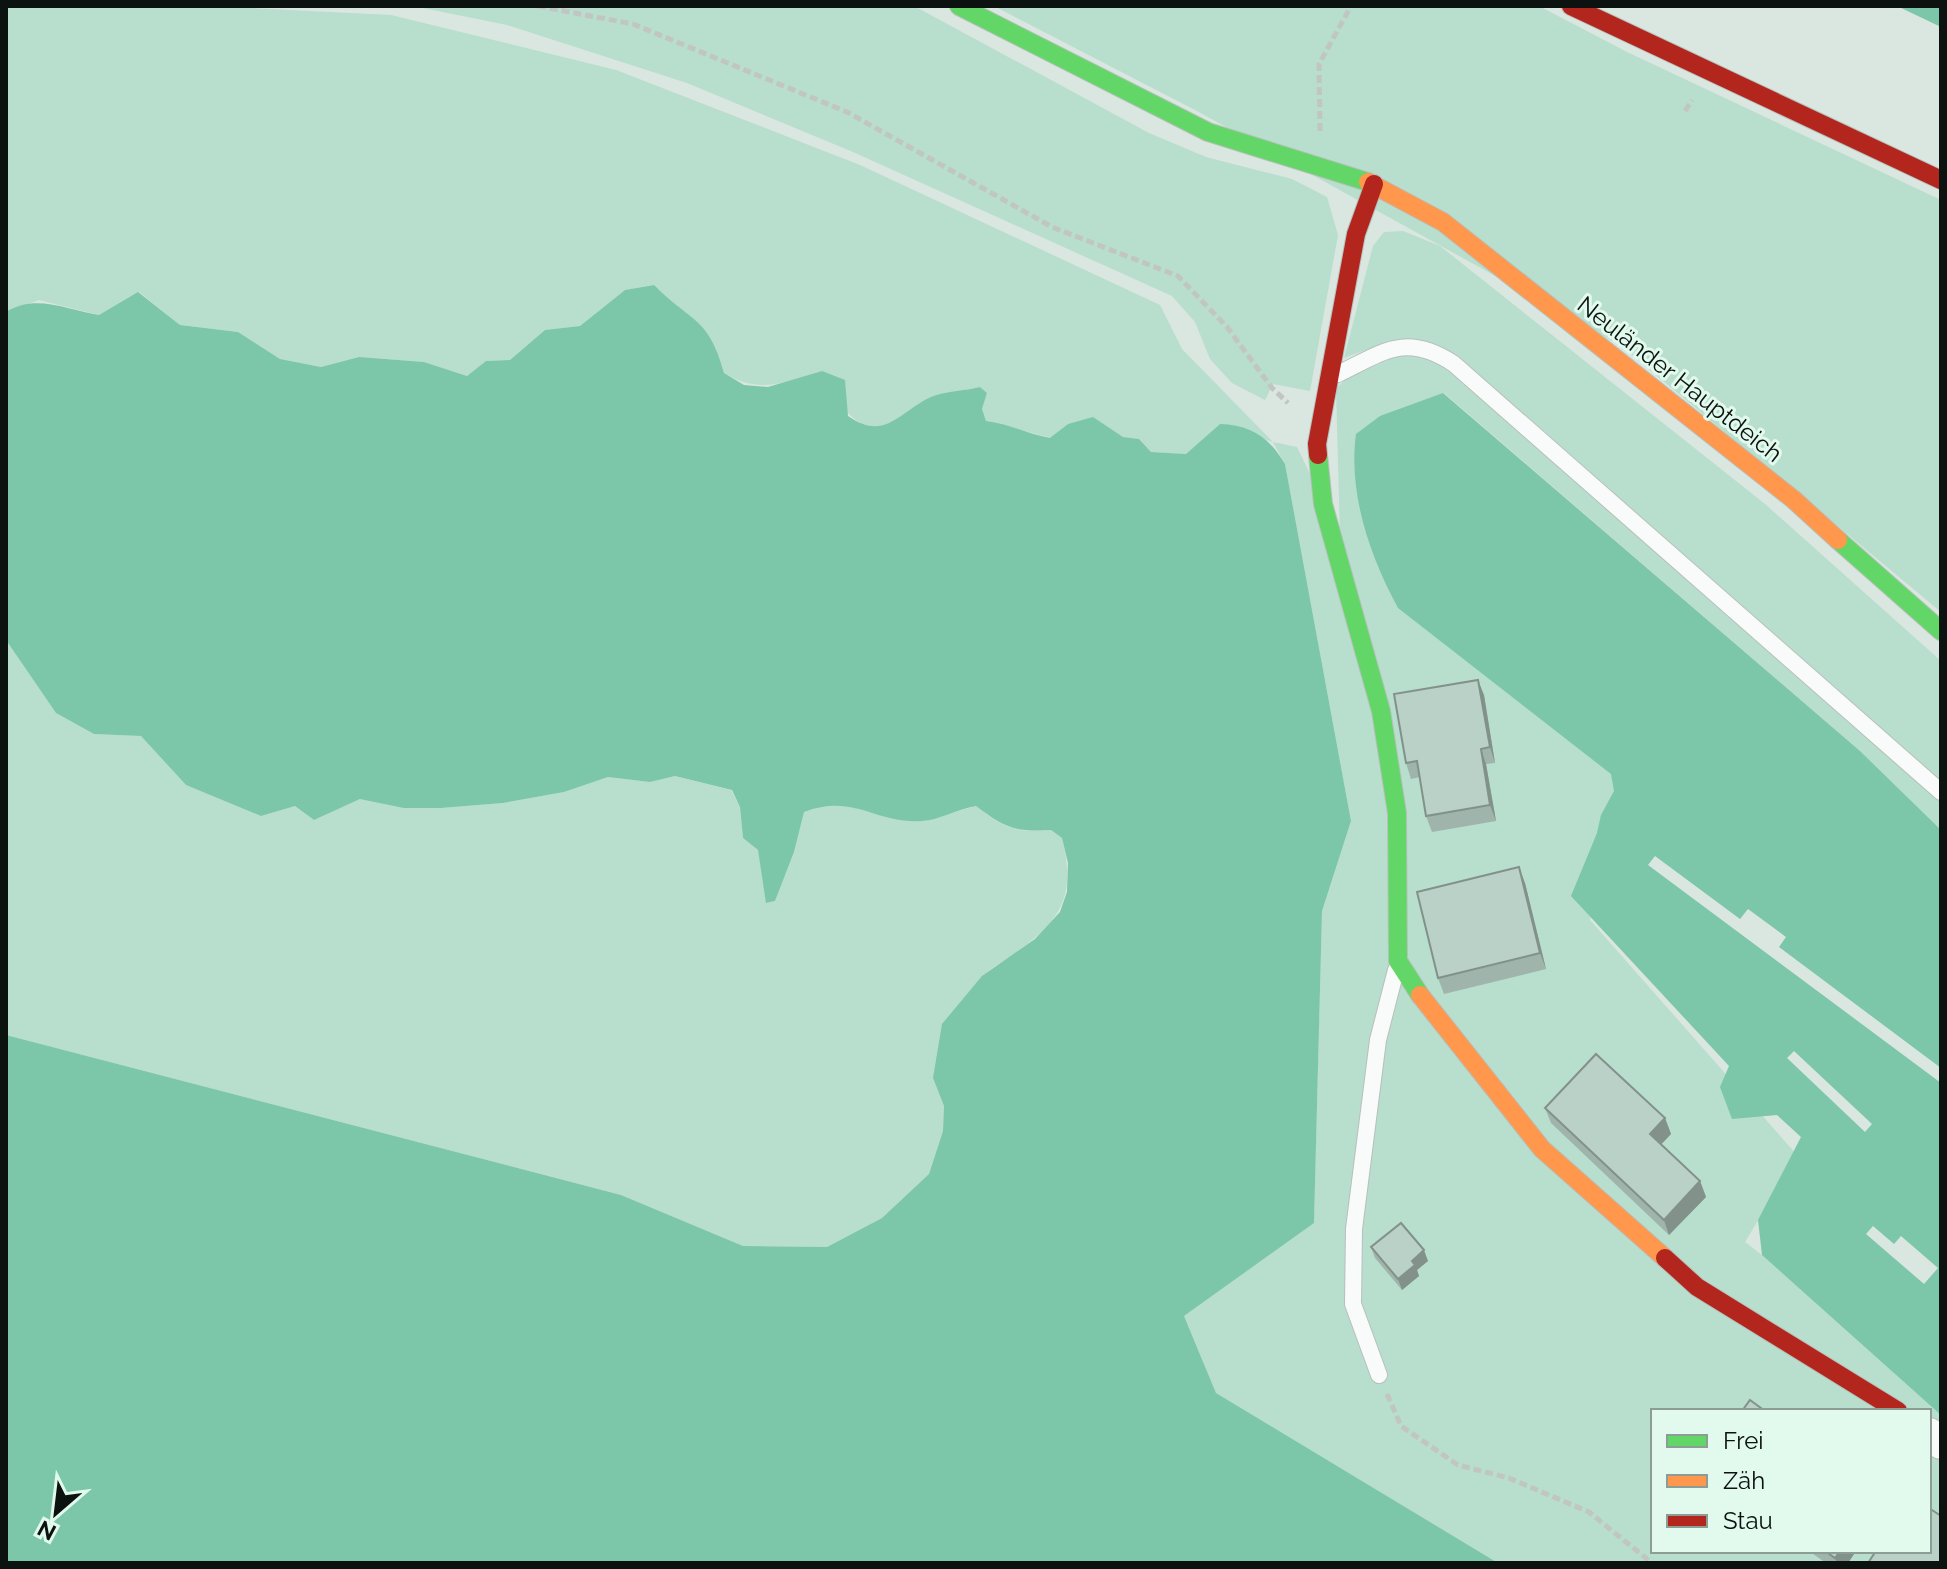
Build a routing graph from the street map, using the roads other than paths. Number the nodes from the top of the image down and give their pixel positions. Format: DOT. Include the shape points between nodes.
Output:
graph roads {
  1 [pos="959,6"];
  2 [pos="1571,6"];
  3 [pos="1941,180"];
  4 [pos="1374,184"];
  5 [pos="1329,377"];
  6 [pos="1941,631"];
  7 [pos="1941,792"];
  8 [pos="1398,961"];
  9 [pos="1379,1375"];
  10 [pos="1895,1409"];
  1 -- 4 [label="street, Neuländer Hauptdeich" via="1208,132"];
  2 -- 3 [label="street"];
  4 -- 5 [label="street" via="1356,234"];
  4 -- 6 [label="street, Neuländer Hauptdeich" via="1429,214 1491,259 1793,499"];
  5 -- 7 [label="lane" via="1397,347 1434,350"];
  5 -- 8 [label="street" via="1317,444 1323,504 1381,711 1397,813"];
  8 -- 9 [label="lane" via="1378,1040 1354,1229 1353,1304"];
  8 -- 10 [label="street" via="1428,1007 1542,1149 1697,1287"];
}
